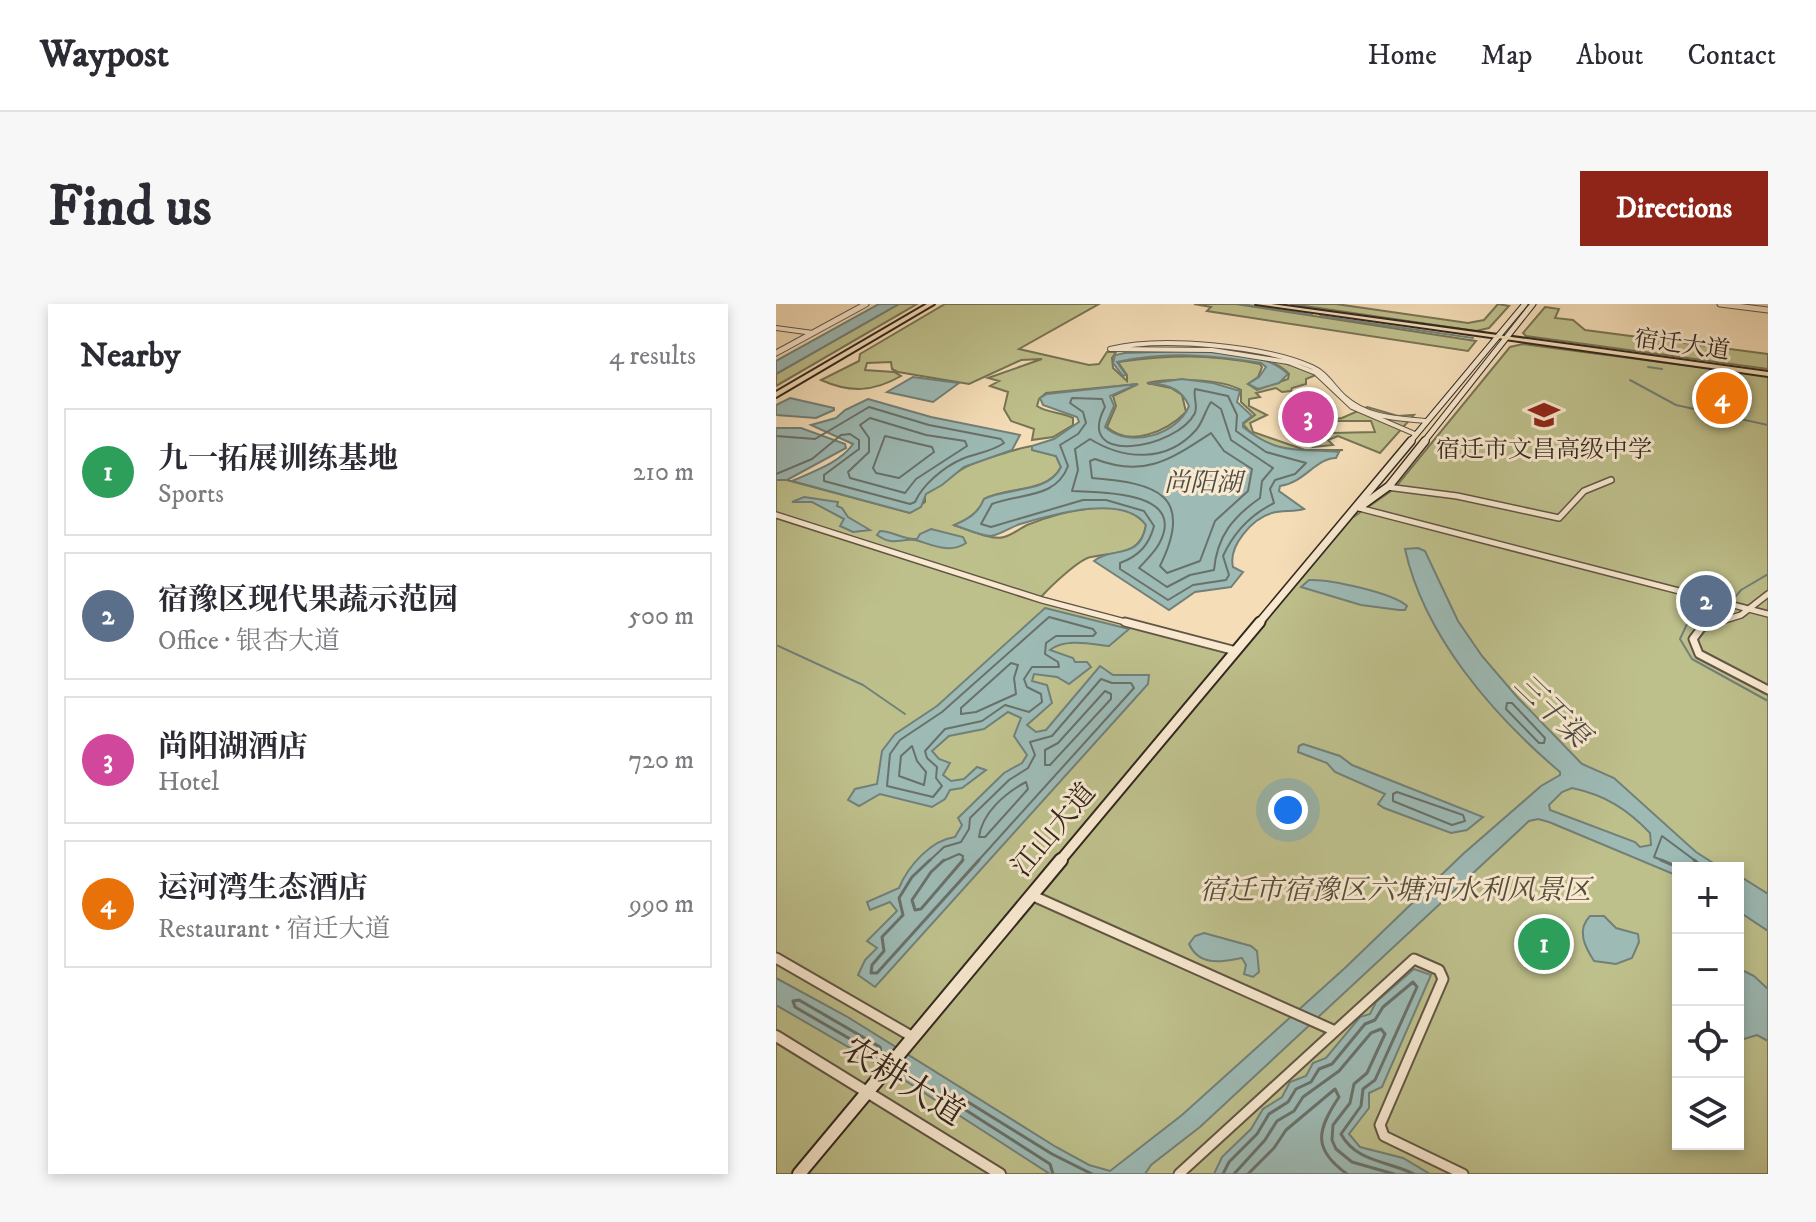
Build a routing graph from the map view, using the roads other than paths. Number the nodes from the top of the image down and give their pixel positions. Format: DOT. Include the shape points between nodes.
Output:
graph roads {
  1 [pos="866,304"];
  2 [pos="923,304"];
  3 [pos="931,304"];
  4 [pos="1259,304"];
  5 [pos="1274,304"];
  6 [pos="1525,304"];
  7 [pos="1533,304"];
  8 [pos="1720,304"];
  9 [pos="1732,304"];
  10 [pos="1768,309"];
  11 [pos="776,328"];
  12 [pos="813,333"];
  13 [pos="1502,338"];
  14 [pos="776,353"];
  15 [pos="1768,373"];
  16 [pos="776,392"];
  17 [pos="1425,421"];
  18 [pos="1415,434"];
  19 [pos="1611,480"];
  20 [pos="1387,487"];
  21 [pos="1359,508"];
  22 [pos="776,515"];
  23 [pos="1348,517"];
  24 [pos="1768,594"];
  25 [pos="1747,608"];
  26 [pos="1768,614"];
  27 [pos="1236,651"];
  28 [pos="1768,690"];
  29 [pos="1031,895"];
  30 [pos="776,958"];
  31 [pos="1329,1028"];
  32 [pos="776,1036"];
  33 [pos="912,1039"];
  34 [pos="869,1090"];
  35 [pos="799,1174"];
  36 [pos="1000,1174"];
  37 [pos="1179,1174"];
  38 [pos="1463,1174"];
  1 -- 12 [label="street"];
  2 -- 16 [label="main road"];
  3 -- 16 [label="main road"];
  4 -- 13 [label="main road, 宿迁大道"];
  5 -- 13 [label="main road, 宿迁大道"];
  6 -- 13 [label="main road, 江山大道"];
  7 -- 13 [label="main road, 江山大道"];
  8 -- 10 [label="street"];
  9 -- 10 [label="street"];
  11 -- 12 [label="street"];
  12 -- 14 [label="street"];
  13 -- 15 [label="main road, 宿迁大道"];
  13 -- 17 [label="main road, 江山大道"];
  13 -- 20 [label="main road, 江山大道"];
  17 -- 18 [label="main road, 江山大道"];
  17 -- 18 [label="street" via="1368,412 1345,398 1322,373 1278,356 1191,346 1110,349 1190,348 1285,360 1319,375 1346,403 1396,430"];
  18 -- 23 [label="main road, 江山大道"];
  19 -- 20 [label="street" via="1584,491 1559,518"];
  20 -- 21 [label="main road, 江山大道"];
  21 -- 23 [label="main road, 江山大道"];
  21 -- 25 [label="street"];
  22 -- 27 [label="street" via="1042,600"];
  23 -- 27 [label="main road, 江山大道"];
  24 -- 25 [label="street"];
  25 -- 26 [label="street"];
  25 -- 28 [label="street" via="1741,615 1702,627 1694,635 1694,645 1715,666"];
  27 -- 29 [label="main road, 江山大道"];
  29 -- 31 [label="street"];
  29 -- 33 [label="main road, 江山大道"];
  30 -- 33 [label="street"];
  31 -- 37 [label="street" via="1235,1126"];
  31 -- 38 [label="street" via="1410,959 1439,970 1443,979 1380,1125 1384,1136"];
  32 -- 34 [label="street, 农耕大道"];
  33 -- 34 [label="main road, 江山大道"];
  34 -- 35 [label="main road, 江山大道"];
  34 -- 36 [label="street, 农耕大道"];
}
